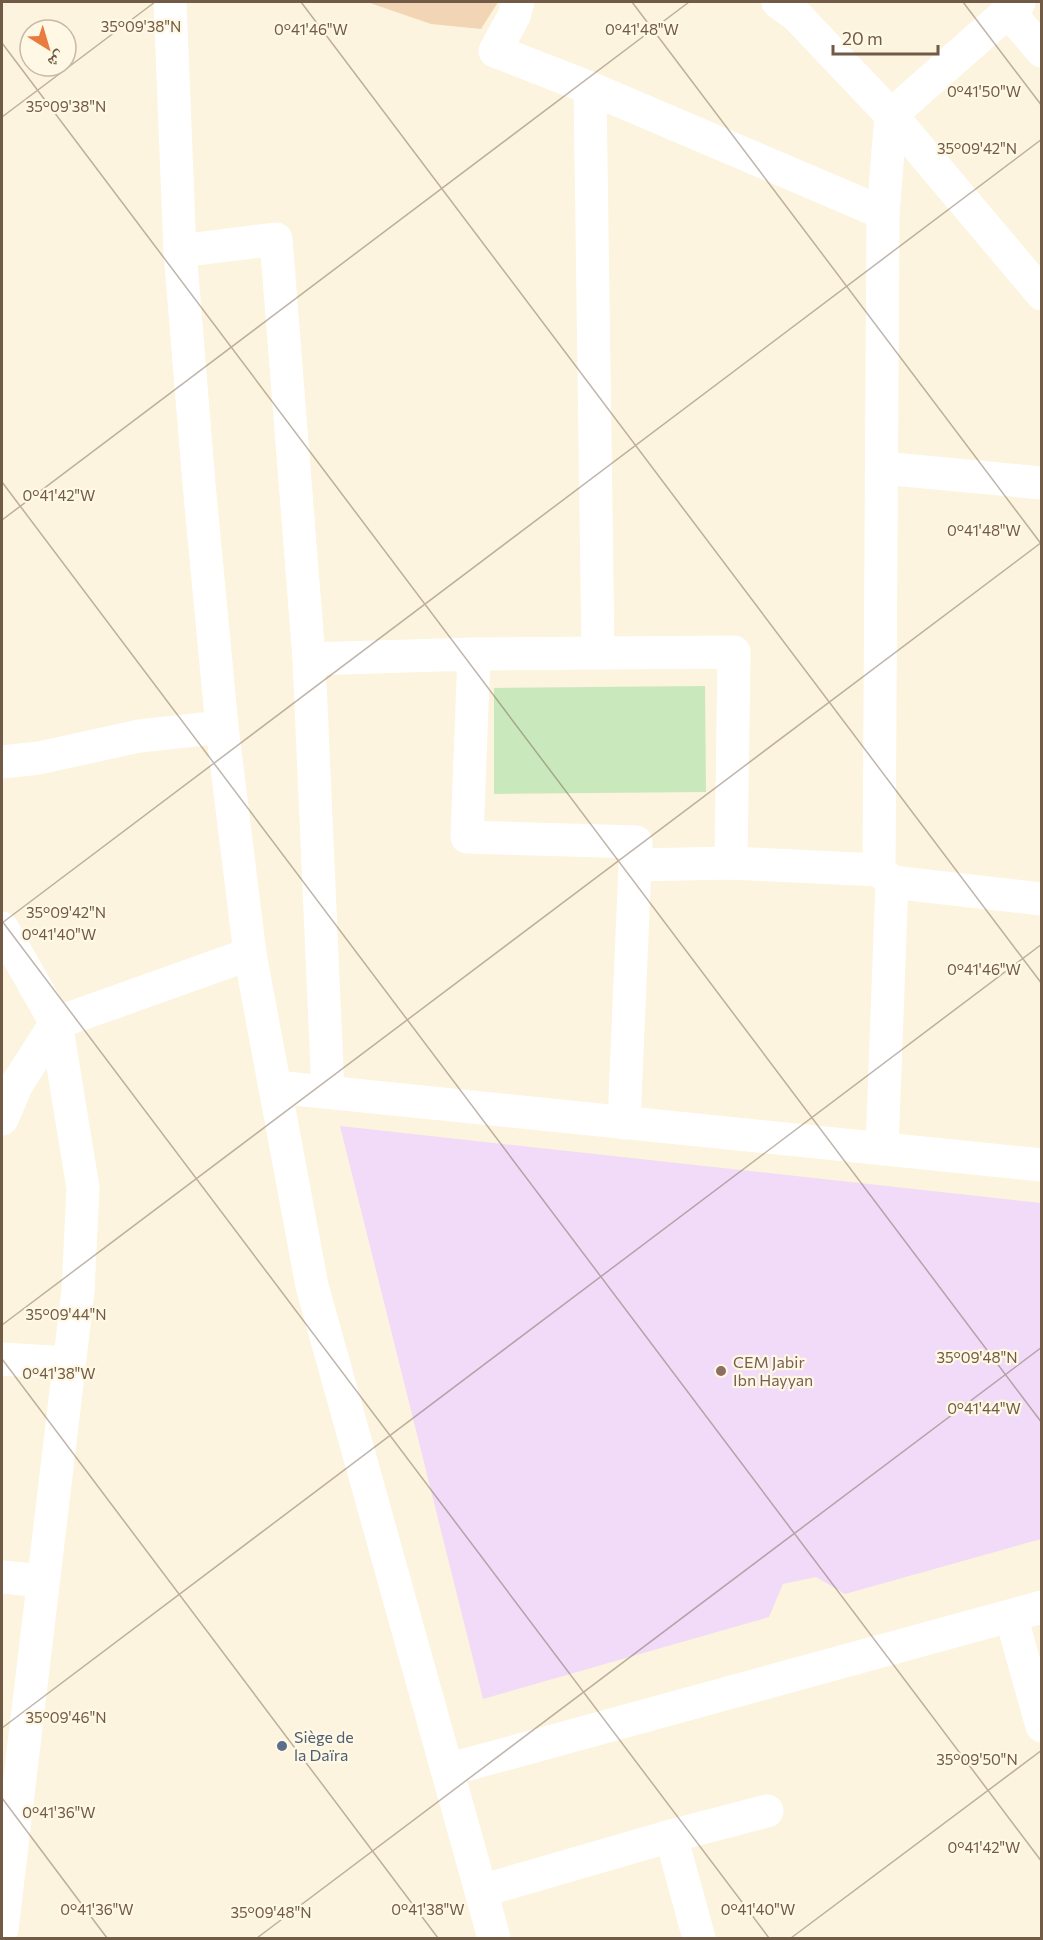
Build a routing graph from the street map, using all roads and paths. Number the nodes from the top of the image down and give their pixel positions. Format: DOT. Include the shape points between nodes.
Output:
graph roads {
  1 [pos="170,2"];
  2 [pos="518,2"];
  3 [pos="795,6"];
  4 [pos="1014,6"];
  5 [pos="1041,51"];
  6 [pos="590,88"];
  7 [pos="891,115"];
  8 [pos="884,213"];
  9 [pos="180,251"];
  10 [pos="1041,294"];
  11 [pos="882,468"];
  12 [pos="1041,483"];
  13 [pos="598,653"];
  14 [pos="474,654"];
  15 [pos="309,659"];
  16 [pos="222,727"];
  17 [pos="2,762"];
  18 [pos="731,863"];
  19 [pos="635,865"];
  20 [pos="885,876"];
  21 [pos="1041,899"];
  22 [pos="2,928"];
  23 [pos="250,954"];
  24 [pos="56,1023"];
  25 [pos="275,1087"];
  26 [pos="328,1092"];
  27 [pos="2,1119"];
  28 [pos="624,1123"];
  29 [pos="882,1149"];
  30 [pos="1041,1165"];
  31 [pos="2,1359"];
  32 [pos="69,1363"];
  33 [pos="2,1577"];
  34 [pos="43,1581"];
  35 [pos="1026,1612"];
  36 [pos="1041,1726"];
  37 [pos="447,1770"];
  38 [pos="10,1783"];
  39 [pos="767,1811"];
  40 [pos="671,1836"];
  41 [pos="480,1891"];
  42 [pos="2,1929"];
  43 [pos="494,1938"];
  44 [pos="699,1938"];
  1 -- 9 [label="street"];
  2 -- 6 [label="street" via="495,51"];
  3 -- 7 [label="street"];
  4 -- 5 [label="street"];
  4 -- 7 [label="street"];
  6 -- 8 [label="street"];
  6 -- 13 [label="street"];
  7 -- 8 [label="street"];
  7 -- 10 [label="street"];
  8 -- 11 [label="street"];
  9 -- 15 [label="street" via="276,239"];
  9 -- 16 [label="street"];
  11 -- 12 [label="street"];
  11 -- 20 [label="street"];
  13 -- 14 [label="street"];
  13 -- 18 [label="street" via="734,652"];
  14 -- 15 [label="street"];
  14 -- 19 [label="street" via="467,837 636,842"];
  15 -- 26 [label="street"];
  16 -- 17 [label="street" via="139,736"];
  16 -- 23 [label="street"];
  18 -- 19 [label="street"];
  18 -- 20 [label="street"];
  19 -- 28 [label="street"];
  20 -- 21 [label="street"];
  20 -- 29 [label="street"];
  22 -- 24 [label="street"];
  23 -- 24 [label="street"];
  23 -- 25 [label="street"];
  24 -- 27 [label="street" via="17,1084"];
  24 -- 32 [label="street" via="82,1188 78,1291"];
  25 -- 26 [label="street"];
  25 -- 37 [label="street" via="312,1286"];
  26 -- 28 [label="street"];
  28 -- 29 [label="street"];
  29 -- 30 [label="street"];
  31 -- 32 [label="street"];
  32 -- 34 [label="street"];
  33 -- 34 [label="street"];
  34 -- 38 [label="street"];
  35 -- 36 [label="street"];
  35 -- 37 [label="street"];
  37 -- 41 [label="street"];
  38 -- 42 [label="street"];
  39 -- 40 [label="street"];
  40 -- 41 [label="street"];
  40 -- 44 [label="street"];
  41 -- 43 [label="street"];
}
